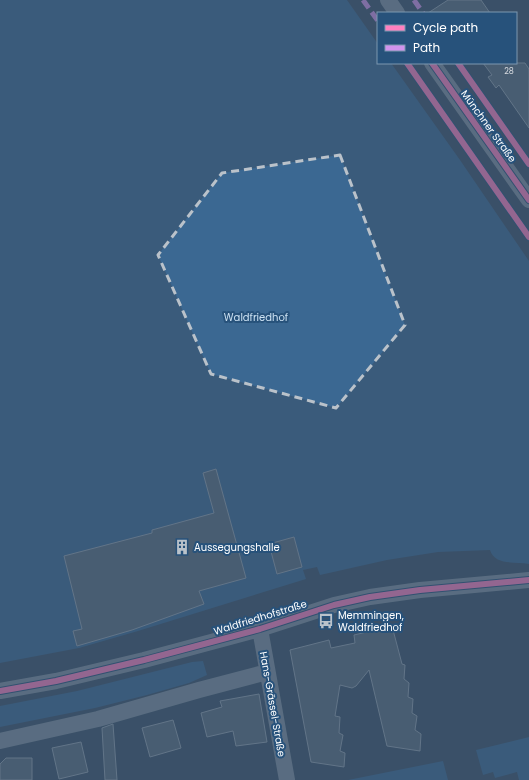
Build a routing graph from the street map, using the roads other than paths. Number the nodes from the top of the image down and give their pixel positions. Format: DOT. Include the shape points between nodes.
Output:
graph roads {
  1 [pos="388,0"];
  2 [pos="397,12"];
  3 [pos="433,64"];
  4 [pos="529,200"];
  5 [pos="529,580"];
  6 [pos="260,629"];
  7 [pos="267,672"];
  8 [pos="0,691"];
  9 [pos="0,741"];
  10 [pos="287,780"];
  1 -- 2 [label="street"];
  3 -- 4 [label="street, Münchner Straße"];
  5 -- 6 [label="street, Waldfriedhofstraße" via="370,597 334,605"];
  6 -- 7 [label="street, Hans-Grässel-Straße"];
  6 -- 8 [label="street, Waldfriedhofstraße" via="97,672"];
  7 -- 9 [label="street" via="98,719"];
  7 -- 10 [label="street, Hans-Grässel-Straße"];
}
